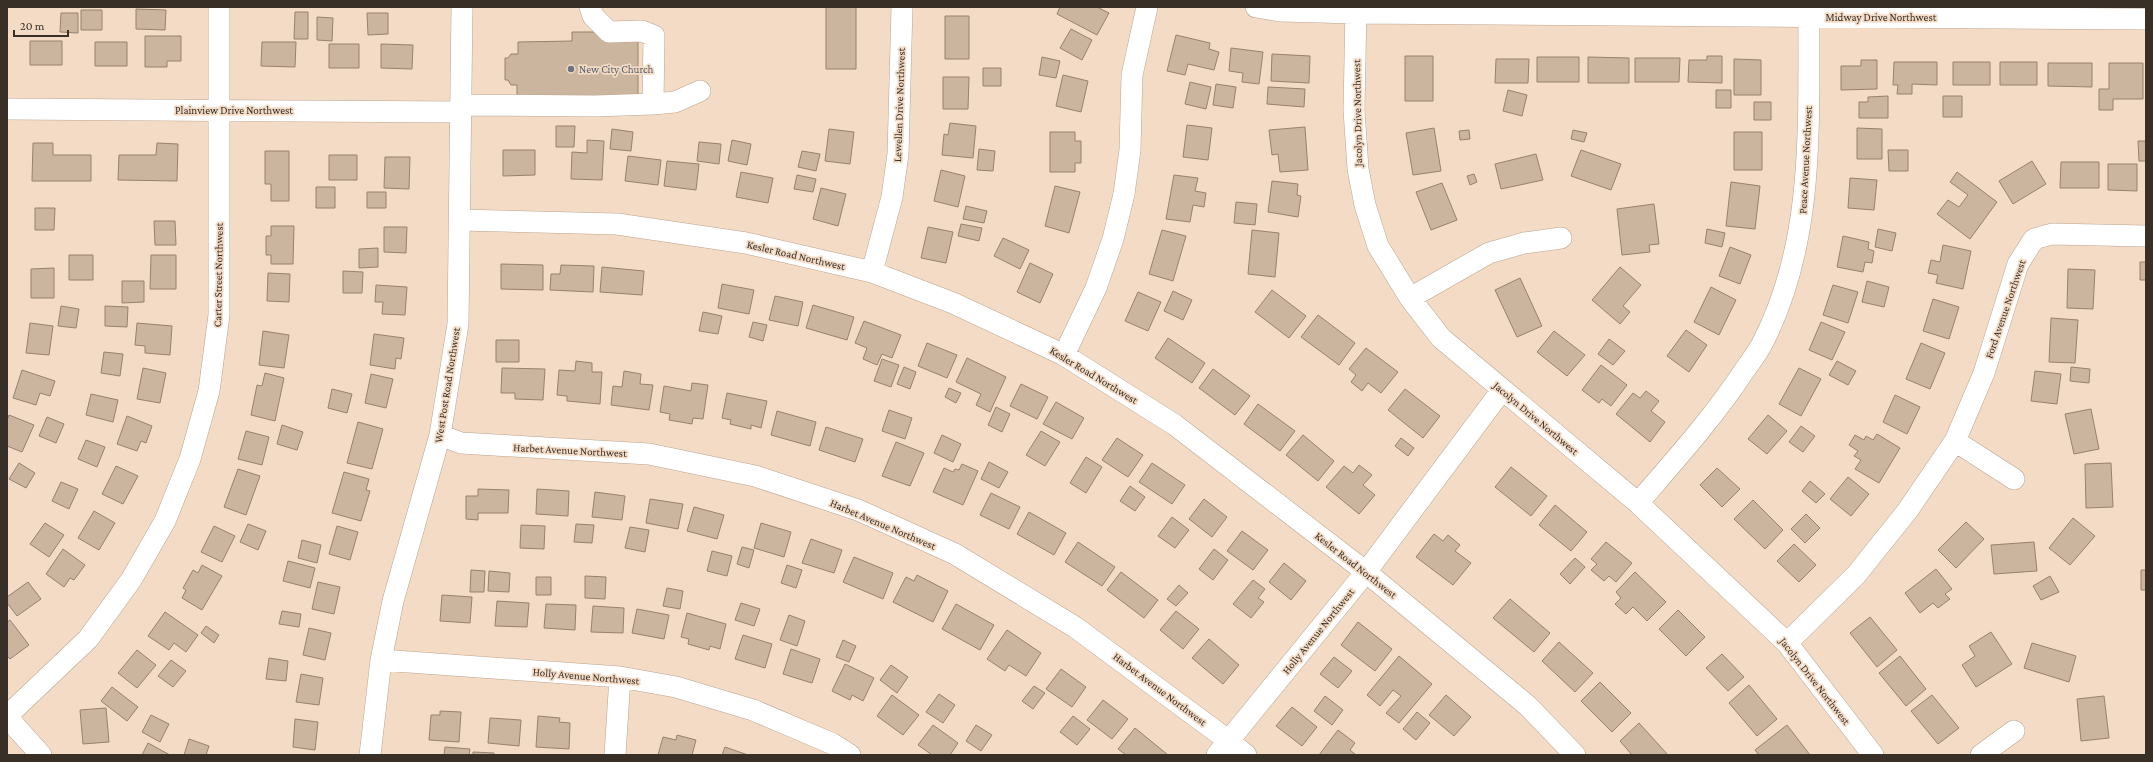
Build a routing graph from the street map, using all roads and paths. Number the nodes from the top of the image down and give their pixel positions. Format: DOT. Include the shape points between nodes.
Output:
graph roads {
  1 [pos="219,7"];
  2 [pos="462,7"];
  3 [pos="470,7"];
  4 [pos="590,7"];
  5 [pos="902,7"];
  6 [pos="1147,7"];
  7 [pos="1256,7"];
  8 [pos="1356,10"];
  9 [pos="1593,11"];
  10 [pos="1809,12"];
  11 [pos="2023,13"];
  12 [pos="2146,19"];
  13 [pos="700,91"];
  14 [pos="653,104"];
  15 [pos="7,109"];
  16 [pos="461,109"];
  17 [pos="220,110"];
  18 [pos="461,220"];
  19 [pos="2146,236"];
  20 [pos="1561,238"];
  21 [pos="872,272"];
  22 [pos="1410,298"];
  23 [pos="1064,355"];
  24 [pos="1502,390"];
  25 [pos="440,435"];
  26 [pos="1955,442"];
  27 [pos="2014,478"];
  28 [pos="1638,503"];
  29 [pos="1366,572"];
  30 [pos="1787,643"];
  31 [pos="381,660"];
  32 [pos="620,677"];
  33 [pos="7,717"];
  34 [pos="2014,731"];
  35 [pos="1223,748"];
  36 [pos="41,755"];
  37 [pos="370,755"];
  38 [pos="614,755"];
  39 [pos="850,755"];
  40 [pos="1246,755"];
  41 [pos="1575,755"];
  42 [pos="1873,755"];
  43 [pos="1981,755"];
  1 -- 17 [label="street, Carter Street Northwest"];
  2 -- 3 [label="street"];
  2 -- 16 [label="street, West Post Road Northwest"];
  4 -- 14 [label="street" via="593,16 609,32 642,31 654,36"];
  5 -- 21 [label="street, Lewellen Drive Northwest" via="892,93 898,154 892,197"];
  6 -- 23 [label="street" via="1132,75 1130,150 1124,194 1113,239 1096,288"];
  7 -- 8 [label="street, Midway Drive Northwest" via="1280,11"];
  8 -- 9 [label="street, Midway Drive Northwest"];
  8 -- 22 [label="street, Jacolyn Drive Northwest" via="1354,110 1358,169 1365,205 1378,246"];
  9 -- 10 [label="street, Midway Drive Northwest"];
  10 -- 11 [label="street, Midway Drive Northwest"];
  10 -- 28 [label="street, Peace Avenue Northwest" via="1807,160 1802,222 1786,288 1764,341 1731,391"];
  11 -- 12 [label="street, Midway Drive Northwest"];
  13 -- 14 [label="street, Plainview Drive Northwest" via="675,102"];
  14 -- 16 [label="street, Plainview Drive Northwest"];
  15 -- 17 [label="street, Plainview Drive Northwest"];
  16 -- 17 [label="street, Plainview Drive Northwest"];
  16 -- 18 [label="street, West Post Road Northwest"];
  17 -- 33 [label="street, Carter Street Northwest" via="219,316 209,391 190,459 165,521 127,586 88,639"];
  18 -- 21 [label="street, Kesler Road Northwest" via="617,224 746,243"];
  18 -- 25 [label="street, West Post Road Northwest" via="458,324"];
  19 -- 26 [label="street, Ford Avenue Northwest" via="2052,234 2034,239 2018,264 1984,373"];
  20 -- 22 [label="street" via="1524,242 1489,253"];
  21 -- 23 [label="street, Kesler Road Northwest" via="952,303"];
  22 -- 24 [label="street, Jacolyn Drive Northwest" via="1441,338"];
  23 -- 29 [label="street, Kesler Road Northwest" via="1175,425"];
  24 -- 28 [label="street, Jacolyn Drive Northwest"];
  24 -- 29 [label="street, Holly Avenue Northwest"];
  25 -- 31 [label="street, West Post Road Northwest" via="393,601"];
  25 -- 35 [label="street, Harbet Avenue Northwest" via="461,443 649,454 755,476 858,510 955,554 1075,626"];
  26 -- 27 [label="street"];
  26 -- 30 [label="street, Ford Avenue Northwest" via="1908,510 1856,575"];
  28 -- 30 [label="street, Jacolyn Drive Northwest"];
  29 -- 35 [label="street, Holly Avenue Northwest"];
  29 -- 41 [label="street, Kesler Road Northwest" via="1528,706"];
  30 -- 42 [label="street, Jacolyn Drive Northwest"];
  31 -- 32 [label="street, Holly Avenue Northwest"];
  31 -- 37 [label="street, West Post Road Northwest"];
  32 -- 38 [label="street"];
  32 -- 39 [label="street, Holly Avenue Northwest" via="676,687 753,710 833,744"];
  33 -- 36 [label="street"];
  34 -- 43 [label="street"];
  35 -- 40 [label="street, Harbet Avenue Northwest"];
}
